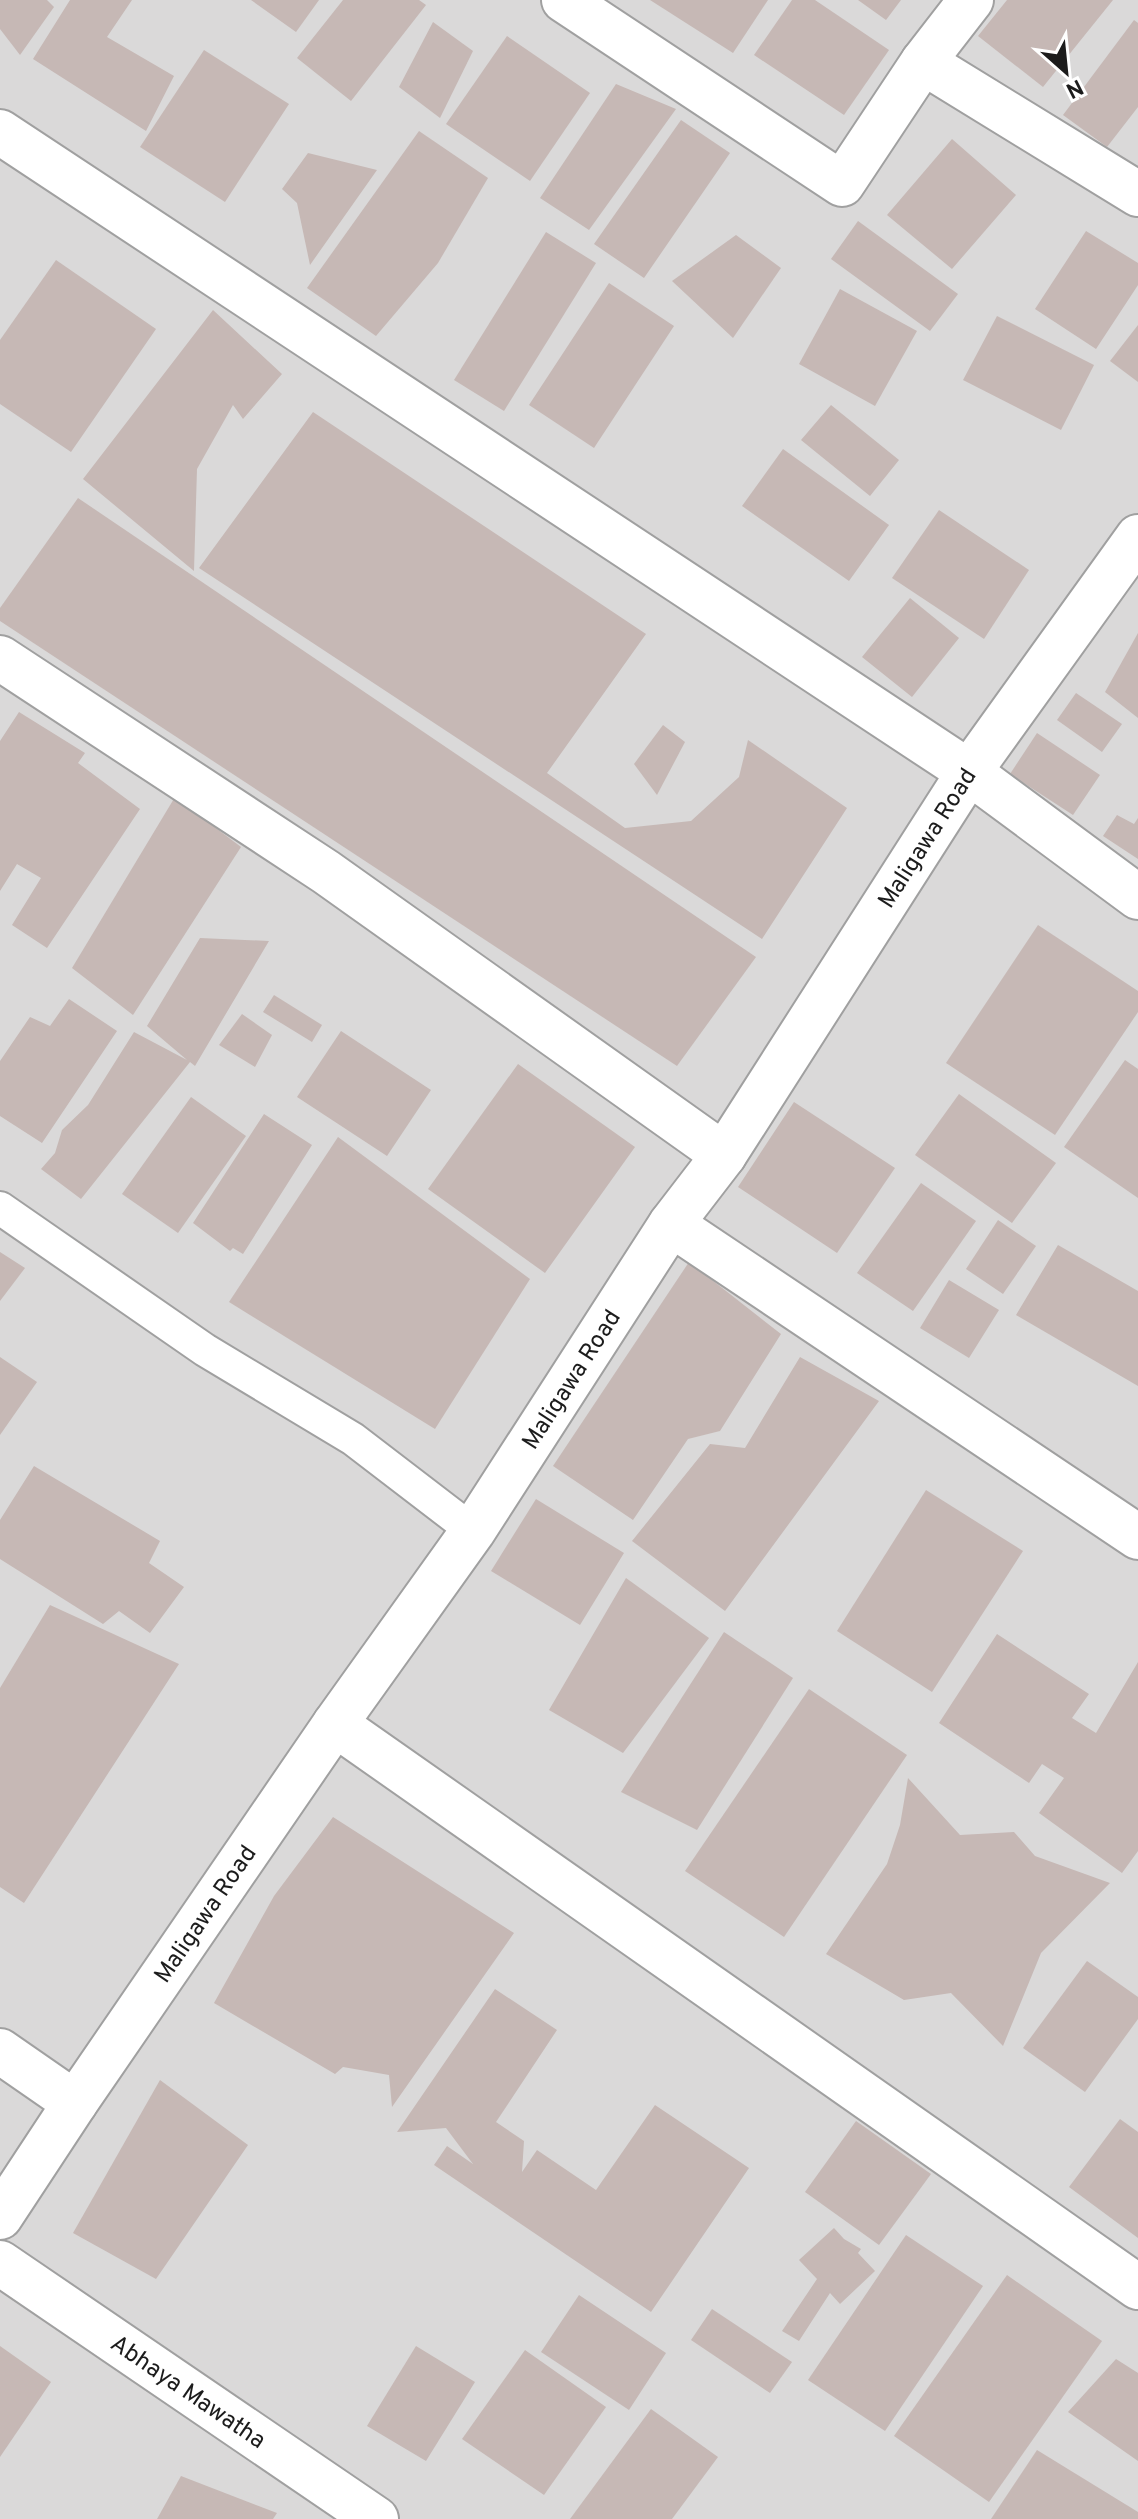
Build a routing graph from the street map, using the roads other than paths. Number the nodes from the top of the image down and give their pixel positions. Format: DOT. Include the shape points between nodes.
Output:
graph roads {
  1 [pos="564,0"];
  2 [pos="971,0"];
  3 [pos="923,62"];
  4 [pos="0,132"];
  5 [pos="1138,194"];
  6 [pos="1138,537"];
  7 [pos="0,658"];
  8 [pos="969,772"];
  9 [pos="1138,897"];
  10 [pos="724,1155"];
  11 [pos="0,1208"];
  12 [pos="671,1224"];
  13 [pos="473,1531"];
  14 [pos="1138,1537"];
  15 [pos="335,1724"];
  16 [pos="0,2051"];
  17 [pos="75,2103"];
  18 [pos="0,2217"];
  19 [pos="0,2263"];
  20 [pos="1138,2287"];
  21 [pos="376,2519"];
  1 -- 3 [label="street" via="842,184"];
  2 -- 3 [label="street"];
  3 -- 5 [label="street"];
  4 -- 8 [label="street"];
  6 -- 8 [label="street, Maligawa Road"];
  7 -- 10 [label="street" via="326,872"];
  8 -- 9 [label="street"];
  8 -- 10 [label="street, Maligawa Road"];
  10 -- 12 [label="street, Maligawa Road"];
  11 -- 13 [label="lane" via="205,1350 353,1439"];
  12 -- 13 [label="street, Maligawa Road"];
  12 -- 14 [label="street"];
  13 -- 15 [label="street, Maligawa Road"];
  15 -- 17 [label="street, Maligawa Road"];
  15 -- 20 [label="street"];
  16 -- 17 [label="street"];
  17 -- 18 [label="street, Maligawa Road"];
  19 -- 21 [label="street, Abhaya Mawatha"];
}
